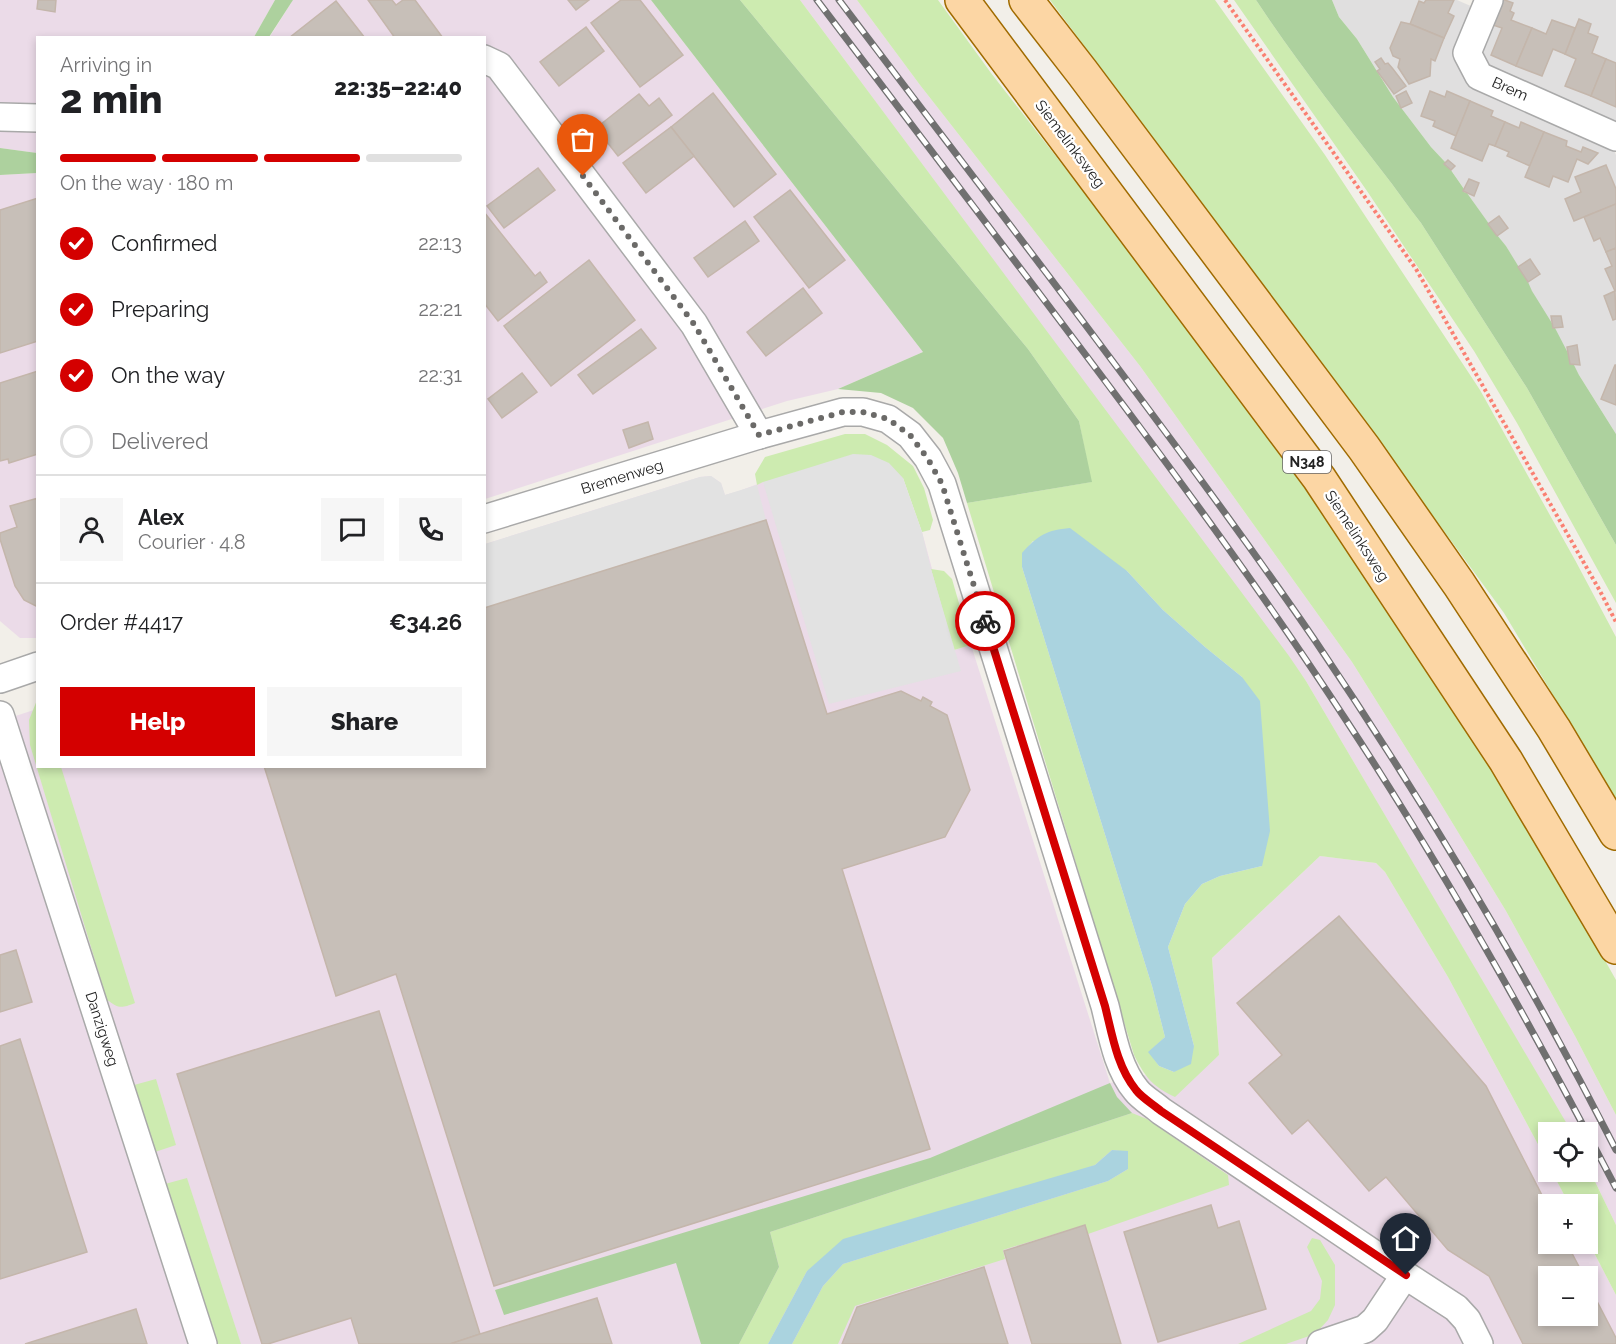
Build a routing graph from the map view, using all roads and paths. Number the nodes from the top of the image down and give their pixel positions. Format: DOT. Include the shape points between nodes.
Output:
graph roads {
  1 [pos="962,0"];
  2 [pos="1026,0"];
  3 [pos="1225,0"];
  4 [pos="1489,0"];
  5 [pos="486,60"];
  6 [pos="0,117"];
  7 [pos="36,118"];
  8 [pos="1616,137"];
  9 [pos="759,435"];
  10 [pos="486,518"];
  11 [pos="1616,622"];
  12 [pos="36,667"];
  13 [pos="0,679"];
  14 [pos="0,715"];
  15 [pos="1616,833"];
  16 [pos="1616,947"];
  17 [pos="1406,1275"];
  18 [pos="203,1344"];
  19 [pos="1321,1344"];
  20 [pos="1479,1344"];
  1 -- 16 [label="main road, Siemelinksweg / N348" via="1319,478 1506,761"];
  2 -- 15 [label="main road" via="1364,448 1554,729"];
  3 -- 11 [label="path" via="1416,268"];
  4 -- 8 [label="street, Brem" via="1467,53 1479,76"];
  5 -- 9 [label="street" via="499,66 694,324"];
  6 -- 7 [label="street"];
  9 -- 10 [label="street, Bremenweg"];
  9 -- 17 [label="street, Bremenweg" via="843,412 863,412 888,419 910,435 942,484 1125,1074 1137,1091 1161,1111"];
  12 -- 13 [label="street"];
  14 -- 18 [label="street, Danzigweg"];
  17 -- 19 [label="street" via="1365,1329"];
  17 -- 20 [label="street, Bremenweg" via="1456,1308"];
}
